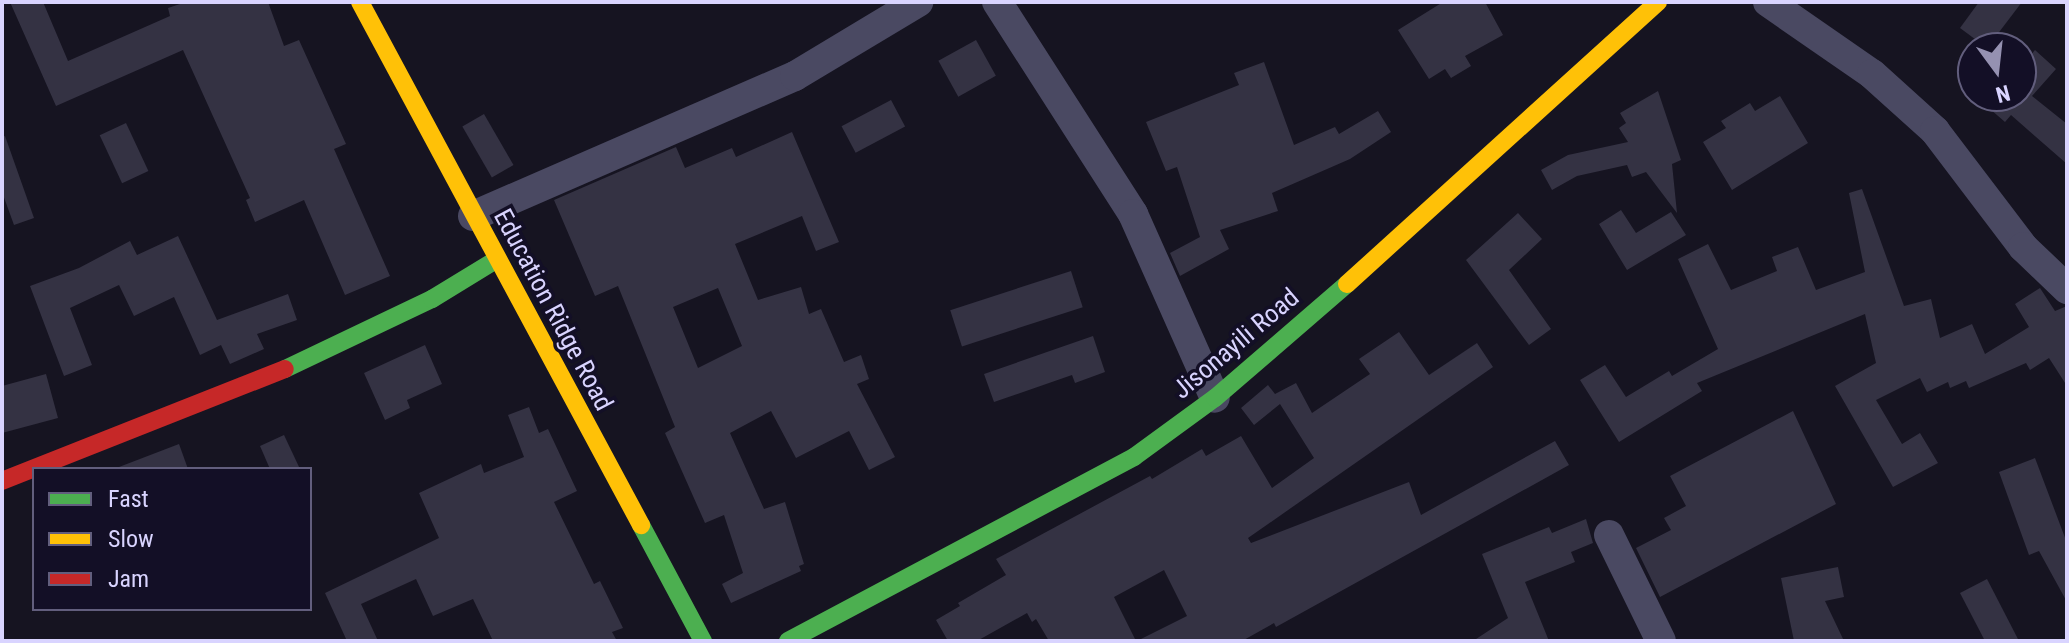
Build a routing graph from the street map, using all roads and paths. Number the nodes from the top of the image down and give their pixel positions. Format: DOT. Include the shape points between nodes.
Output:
graph roads {
  1 [pos="360,2"];
  2 [pos="918,2"];
  3 [pos="997,2"];
  4 [pos="1658,2"];
  5 [pos="1768,2"];
  6 [pos="473,216"];
  7 [pos="496,260"];
  8 [pos="2067,289"];
  9 [pos="1215,398"];
  10 [pos="38,467"];
  11 [pos="32,469"];
  12 [pos="2,481"];
  13 [pos="1609,535"];
  14 [pos="703,641"];
  15 [pos="788,641"];
  16 [pos="1661,641"];
  1 -- 6 [label="street, Education Ridge Road"];
  2 -- 6 [label="street" via="795,76"];
  3 -- 9 [label="street" via="1133,214"];
  4 -- 9 [label="street, Jisonayili Road"];
  5 -- 8 [label="street" via="1872,74 1935,131 2023,247"];
  6 -- 7 [label="street, Education Ridge Road"];
  7 -- 10 [label="street" via="432,299 260,381"];
  7 -- 14 [label="street, Education Ridge Road"];
  9 -- 15 [label="street, Jisonayili Road" via="1134,457"];
  11 -- 12 [label="street"];
  13 -- 16 [label="street"];
}
